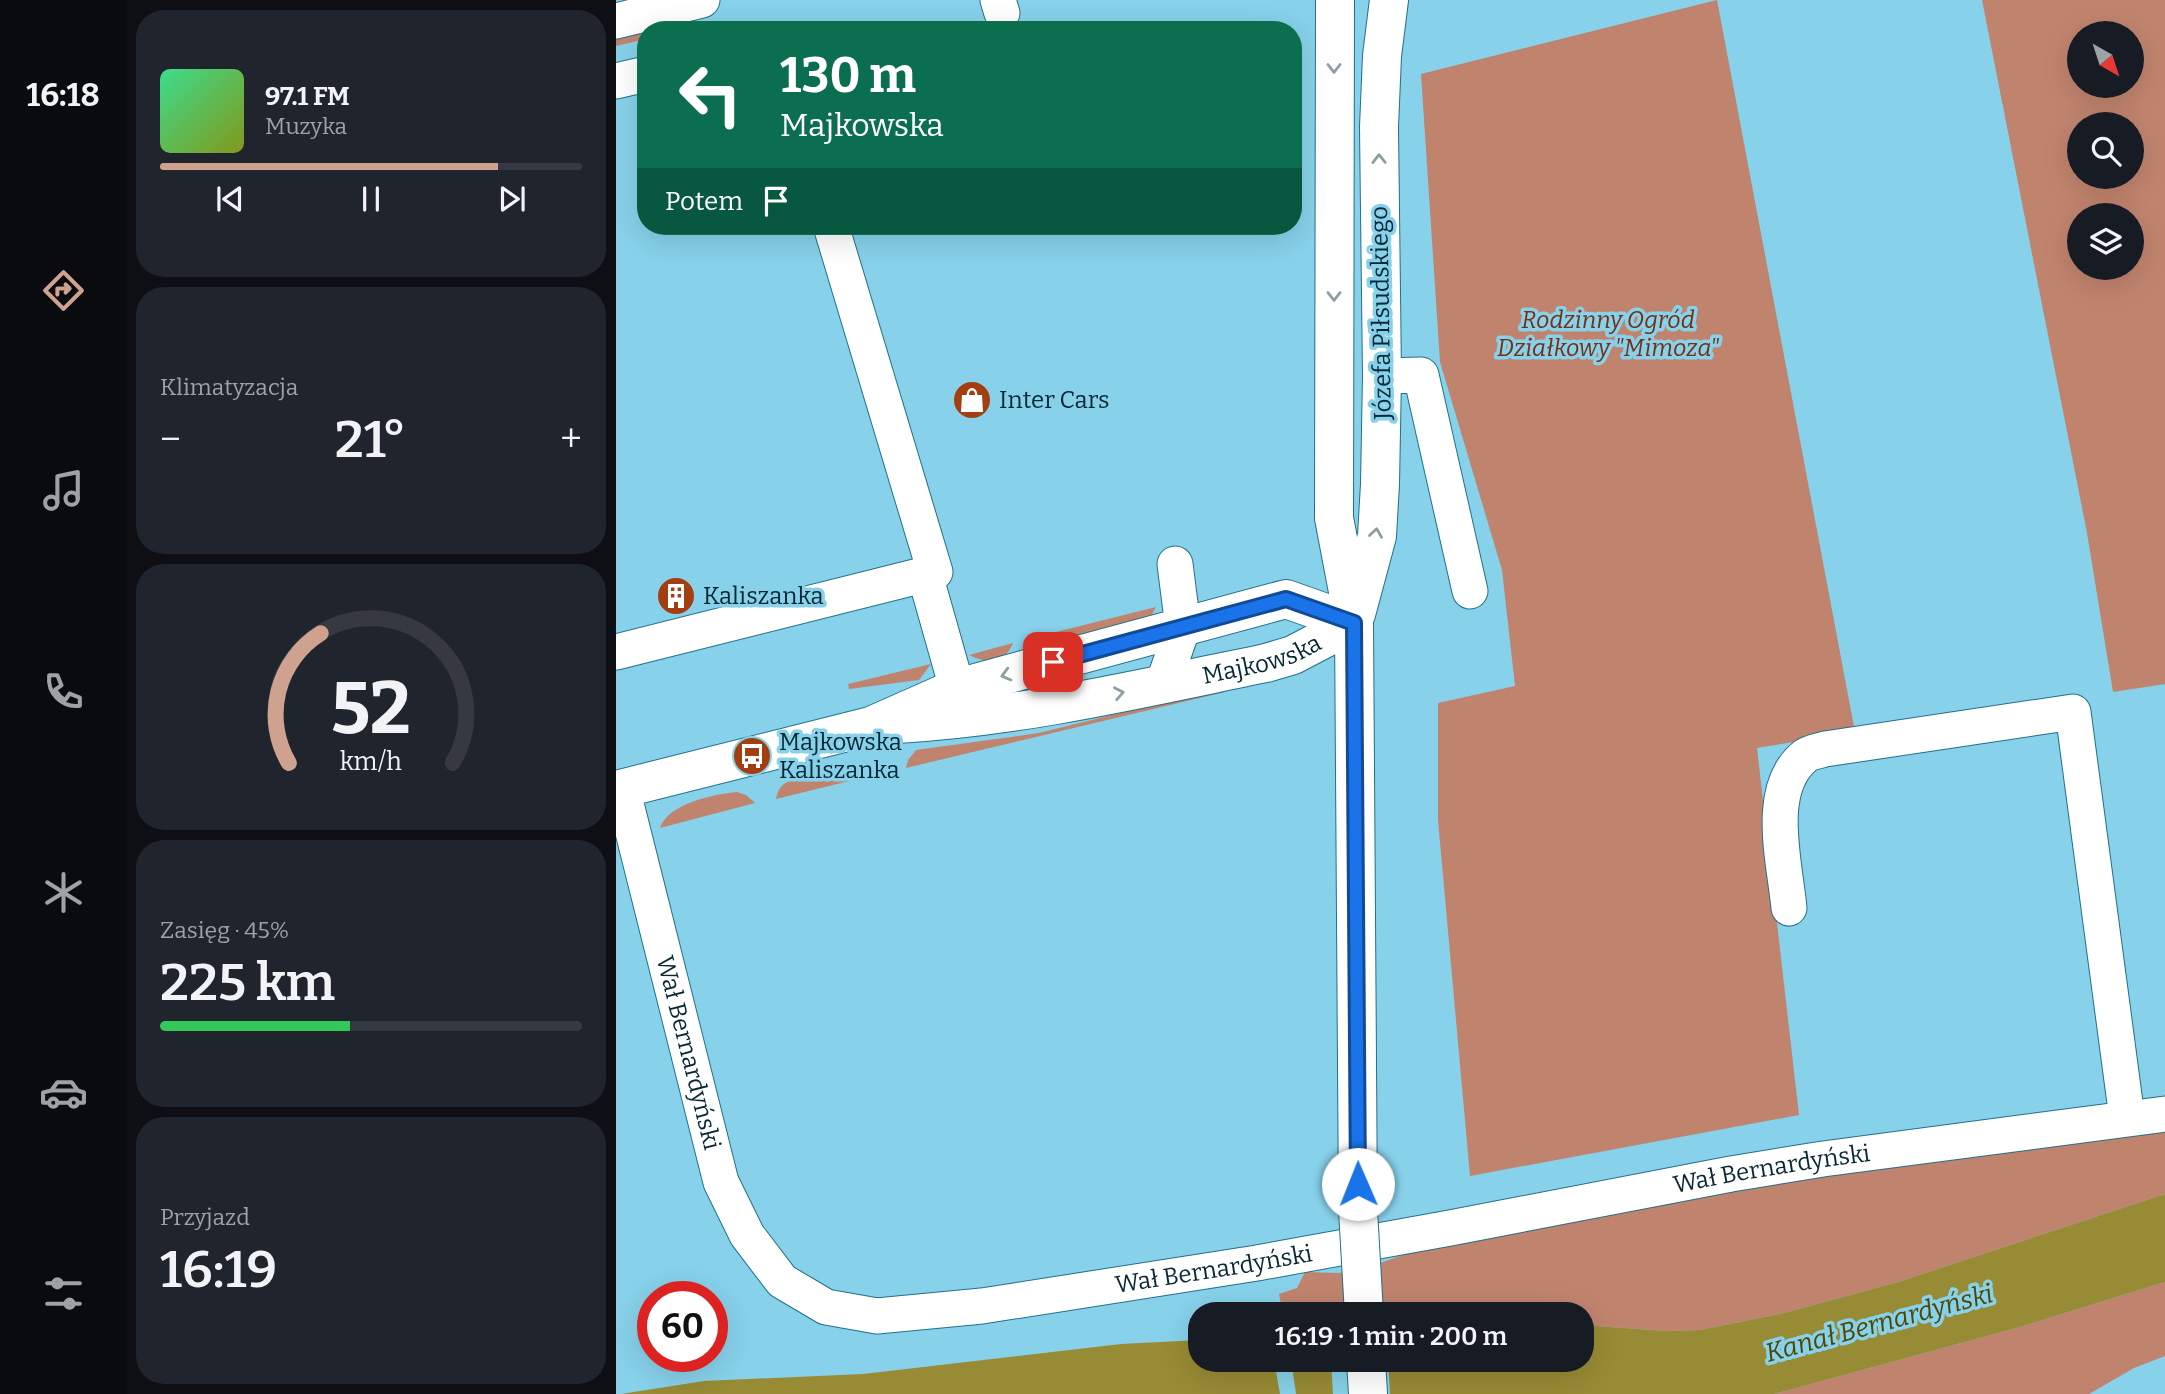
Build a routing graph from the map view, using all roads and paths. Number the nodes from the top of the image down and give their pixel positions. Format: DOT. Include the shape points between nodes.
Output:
graph roads {
  1 [pos="702,0"];
  2 [pos="1335,0"];
  3 [pos="1389,0"];
  4 [pos="616,21"];
  5 [pos="637,76"];
  6 [pos="616,81"];
  7 [pos="834,235"];
  8 [pos="1382,376"];
  9 [pos="1175,564"];
  10 [pos="925,575"];
  11 [pos="1470,591"];
  12 [pos="1354,623"];
  13 [pos="1183,627"];
  14 [pos="616,652"];
  15 [pos="1163,684"];
  16 [pos="957,688"];
  17 [pos="871,726"];
  18 [pos="619,789"];
  19 [pos="1789,908"];
  20 [pos="2165,1114"];
  21 [pos="2127,1118"];
  22 [pos="1363,1302"];
  23 [pos="1367,1372"];
  24 [pos="1368,1394"];
  1 -- 4 [label="street"];
  2 -- 12 [label="main road, Józefa Piłsudskiego, one-way" via="1335,518"];
  8 -- 3 [label="main road, Józefa Piłsudskiego, one-way" via="1379,115"];
  5 -- 6 [label="street"];
  7 -- 10 [label="street" via="935,572"];
  8 -- 11 [label="street" via="1421,375"];
  12 -- 8 [label="main road, Józefa Piłsudskiego, one-way" via="1377,536"];
  9 -- 13 [label="street"];
  10 -- 14 [label="street"];
  10 -- 16 [label="street"];
  12 -- 13 [label="main road, Majkowska" via="1286,599"];
  12 -- 15 [label="main road, Majkowska" via="1293,655"];
  12 -- 22 [label="main road, Józefa Piłsudskiego, bridge" via="1358,1210"];
  13 -- 15 [label="street"];
  13 -- 16 [label="main road, Majkowska, one-way"];
  17 -- 15 [label="main road, Majkowska, one-way" via="956,721"];
  16 -- 17 [label="main road, Majkowska"];
  17 -- 18 [label="main road, Majkowska"];
  18 -- 21 [label="street, Wał Bernardyński" via="721,1182 747,1235 782,1281 825,1307 877,1316 982,1306 1282,1259 1731,1174"];
  19 -- 21 [label="street" via="1780,800 1785,783 1806,754 2073,712"];
  20 -- 21 [label="street, Wał Bernardyński"];
  23 -- 24 [label="main road"];
}
